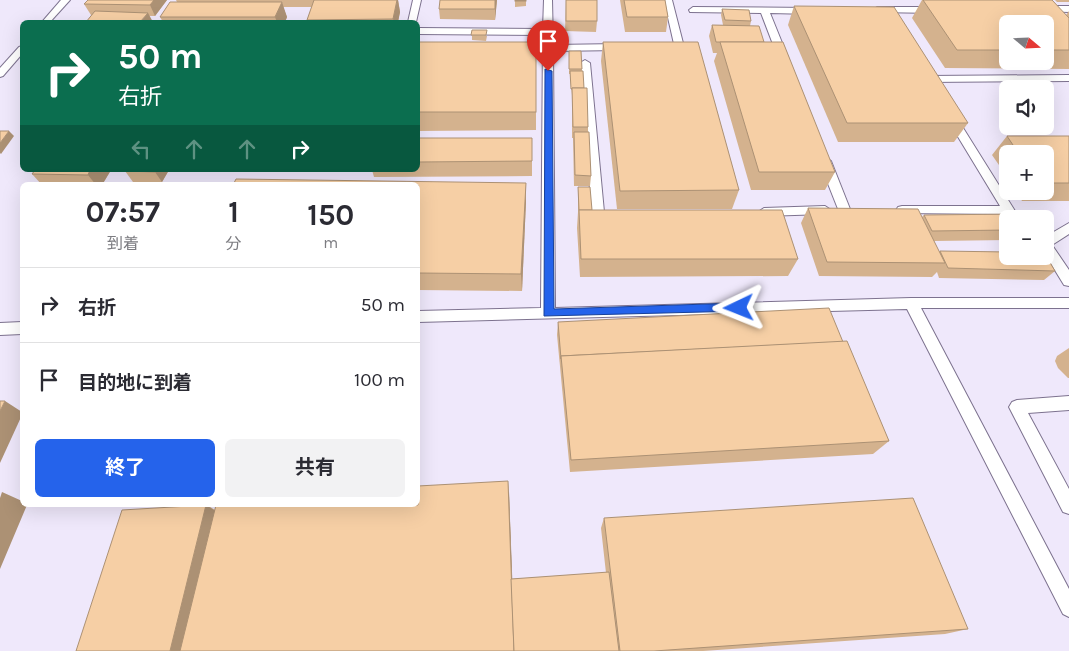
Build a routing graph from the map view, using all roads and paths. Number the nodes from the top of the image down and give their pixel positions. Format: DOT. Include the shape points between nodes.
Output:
graph roads {
  1 [pos="66,0"];
  2 [pos="417,0"];
  3 [pos="548,0"];
  4 [pos="668,0"];
  5 [pos="1031,9"];
  6 [pos="1069,9"];
  7 [pos="693,10"];
  8 [pos="865,10"];
  9 [pos="885,10"];
  10 [pos="943,10"];
  11 [pos="825,11"];
  12 [pos="765,12"];
  13 [pos="48,20"];
  14 [pos="412,20"];
  15 [pos="894,25"];
  16 [pos="420,31"];
  17 [pos="548,32"];
  18 [pos="632,47"];
  19 [pos="651,47"];
  20 [pos="20,51"];
  21 [pos="545,51"];
  22 [pos="585,63"];
  23 [pos="0,74"];
  24 [pos="790,75"];
  25 [pos="1069,78"];
  26 [pos="928,79"];
  27 [pos="943,103"];
  28 [pos="819,147"];
  29 [pos="849,210"];
  30 [pos="893,210"];
  31 [pos="1009,210"];
  32 [pos="756,212"];
  33 [pos="999,214"];
  34 [pos="618,216"];
  35 [pos="1069,228"];
  36 [pos="1054,238"];
  37 [pos="1054,258"];
  38 [pos="1069,281"];
  39 [pos="911,303"];
  40 [pos="1069,303"];
  41 [pos="548,313"];
  42 [pos="420,317"];
  43 [pos="20,328"];
  44 [pos="0,329"];
  45 [pos="1069,404"];
  46 [pos="1069,506"];
  47 [pos="1063,585"];
  48 [pos="1069,608"];
  1 -- 13 [label="lane"];
  2 -- 14 [label="lane"];
  3 -- 17 [label="lane"];
  4 -- 19 [label="lane" via="679,47"];
  5 -- 6 [label="lane" via="1053,13"];
  7 -- 12 [label="lane"];
  8 -- 9 [label="lane"];
  9 -- 10 [label="lane"];
  9 -- 15 [label="lane"];
  11 -- 12 [label="lane"];
  12 -- 24 [label="lane"];
  16 -- 17 [label="lane"];
  17 -- 21 [label="lane"];
  18 -- 21 [label="lane"];
  20 -- 23 [label="lane"];
  21 -- 41 [label="lane"];
  22 -- 34 [label="lane" via="598,216"];
  25 -- 26 [label="lane"];
  27 -- 31 [label="lane"];
  28 -- 29 [label="lane"];
  29 -- 32 [label="lane"];
  30 -- 33 [label="lane"];
  35 -- 36 [label="lane"];
  37 -- 38 [label="lane"];
  39 -- 40 [label="lane"];
  39 -- 41 [label="lane"];
  39 -- 47 [label="lane"];
  41 -- 42 [label="lane"];
  43 -- 44 [label="lane"];
  45 -- 46 [label="lane" via="1017,407"];
  47 -- 48 [label="lane"];
}
